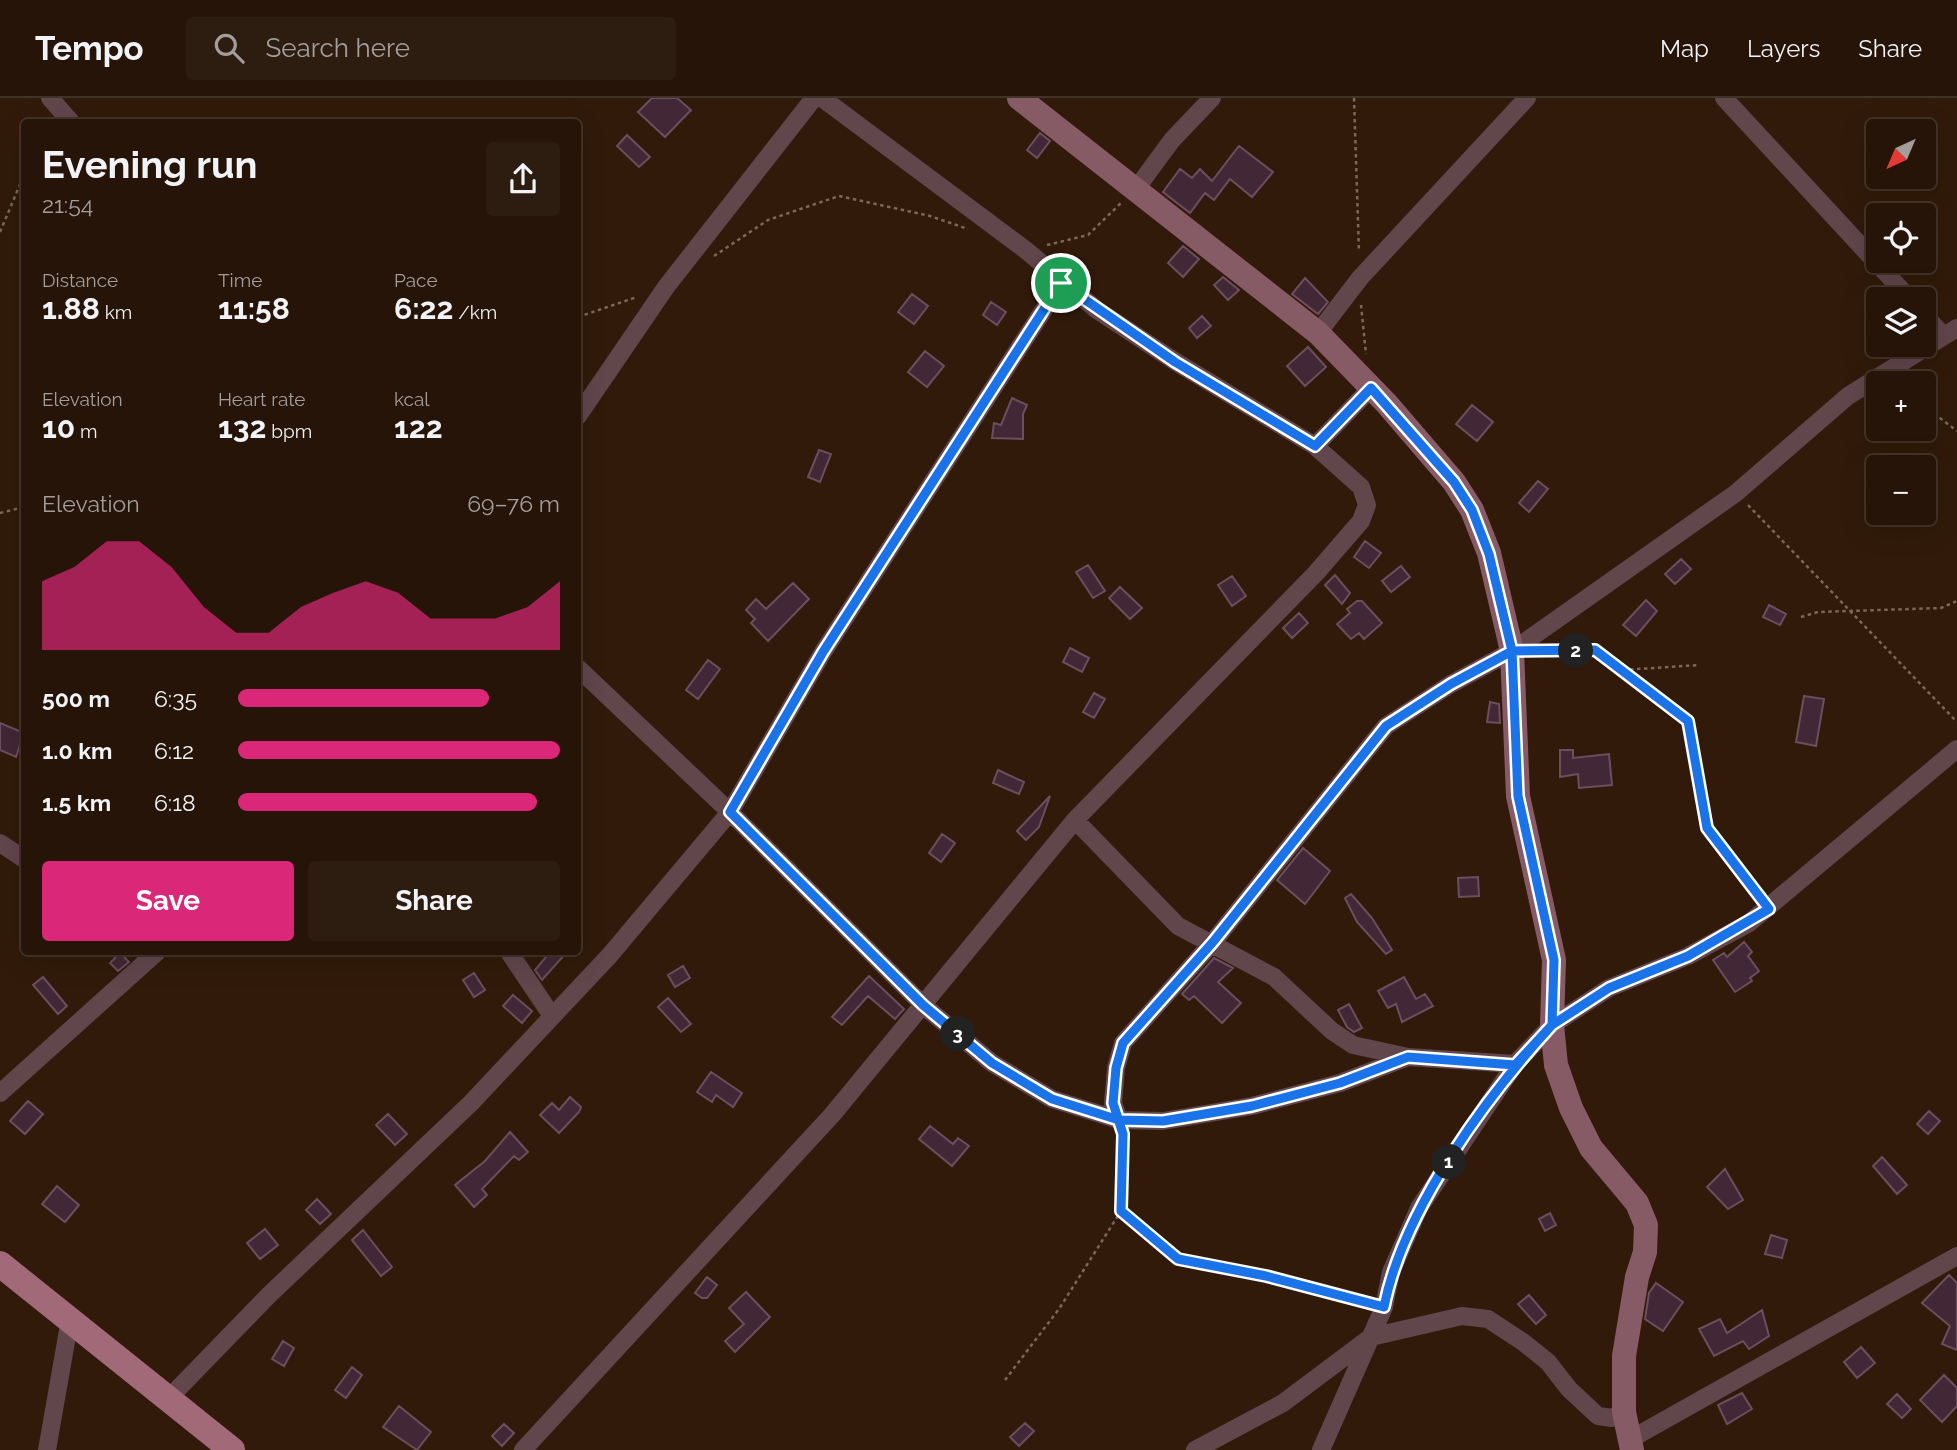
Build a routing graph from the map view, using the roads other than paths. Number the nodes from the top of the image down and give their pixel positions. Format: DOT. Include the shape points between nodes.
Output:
graph roads {
  1 [pos="50,98"];
  2 [pos="814,98"];
  3 [pos="822,98"];
  4 [pos="1019,98"];
  5 [pos="1212,98"];
  6 [pos="1527,98"];
  7 [pos="1724,98"];
  8 [pos="68,119"];
  9 [pos="1136,189"];
  10 [pos="1061,283"];
  11 [pos="1899,287"];
  12 [pos="1950,332"];
  13 [pos="1318,333"];
  14 [pos="1371,388"];
  15 [pos="581,412"];
  16 [pos="1315,446"];
  17 [pos="1512,651"];
  18 [pos="581,671"];
  19 [pos="1957,749"];
  20 [pos="730,812"];
  21 [pos="1075,820"];
  22 [pos="0,843"];
  23 [pos="21,857"];
  24 [pos="1213,942"];
  25 [pos="148,955"];
  26 [pos="511,955"];
  27 [pos="923,1005"];
  28 [pos="552,1016"];
  29 [pos="1552,1025"];
  30 [pos="1408,1057"];
  31 [pos="1515,1065"];
  32 [pos="0,1093"];
  33 [pos="1119,1120"];
  34 [pos="1957,1256"];
  35 [pos="0,1264"];
  36 [pos="69,1319"];
  37 [pos="1371,1337"];
  38 [pos="168,1399"];
  39 [pos="1624,1412"];
  40 [pos="1631,1445"];
  41 [pos="47,1450"];
  42 [pos="232,1450"];
  43 [pos="523,1450"];
  44 [pos="1195,1450"];
  45 [pos="1321,1450"];
  1 -- 8 [label="street"];
  2 -- 15 [label="street" via="666,287"];
  3 -- 10 [label="street" via="1027,251"];
  4 -- 9 [label="main road"];
  5 -- 9 [label="street" via="1172,140"];
  6 -- 13 [label="street" via="1360,278"];
  7 -- 11 [label="street"];
  9 -- 13 [label="main road"];
  10 -- 16 [label="street" via="1175,362"];
  10 -- 20 [label="street" via="823,652"];
  12 -- 17 [label="street" via="1848,396 1735,493"];
  13 -- 14 [label="main road"];
  14 -- 16 [label="street"];
  14 -- 17 [label="main road" via="1454,482 1472,510 1489,554"];
  16 -- 21 [label="street" via="1361,487 1367,505 1361,520 1307,583"];
  17 -- 24 [label="street" via="1386,726"];
  17 -- 29 [label="main road" via="1516,784 1554,960"];
  18 -- 20 [label="street"];
  19 -- 29 [label="street" via="1769,909 1688,956 1609,988"];
  20 -- 27 [label="street"];
  20 -- 28 [label="street" via="610,955"];
  21 -- 24 [label="street" via="1178,926"];
  21 -- 27 [label="street"];
  22 -- 23 [label="street"];
  24 -- 30 [label="street" via="1274,977 1353,1045"];
  24 -- 33 [label="street" via="1123,1043 1113,1103"];
  25 -- 32 [label="street"];
  26 -- 28 [label="street"];
  27 -- 33 [label="street" via="992,1063 1042,1093"];
  27 -- 43 [label="street" via="832,1115"];
  28 -- 38 [label="street" via="471,1103 269,1295"];
  29 -- 31 [label="street"];
  29 -- 39 [label="main road" via="1556,1065 1571,1108 1591,1148 1637,1203 1646,1225 1624,1356"];
  30 -- 31 [label="street"];
  30 -- 33 [label="street" via="1340,1083 1252,1106 1163,1121"];
  31 -- 37 [label="street" via="1419,1208 1391,1272 1384,1307"];
  34 -- 40 [label="street"];
  35 -- 36 [label="main road"];
  36 -- 38 [label="main road"];
  36 -- 41 [label="street"];
  37 -- 39 [label="street" via="1439,1319 1488,1319 1548,1362 1598,1416 1612,1418"];
  37 -- 44 [label="street" via="1283,1403"];
  37 -- 45 [label="street"];
  38 -- 42 [label="main road"];
  39 -- 40 [label="main road"];
}
